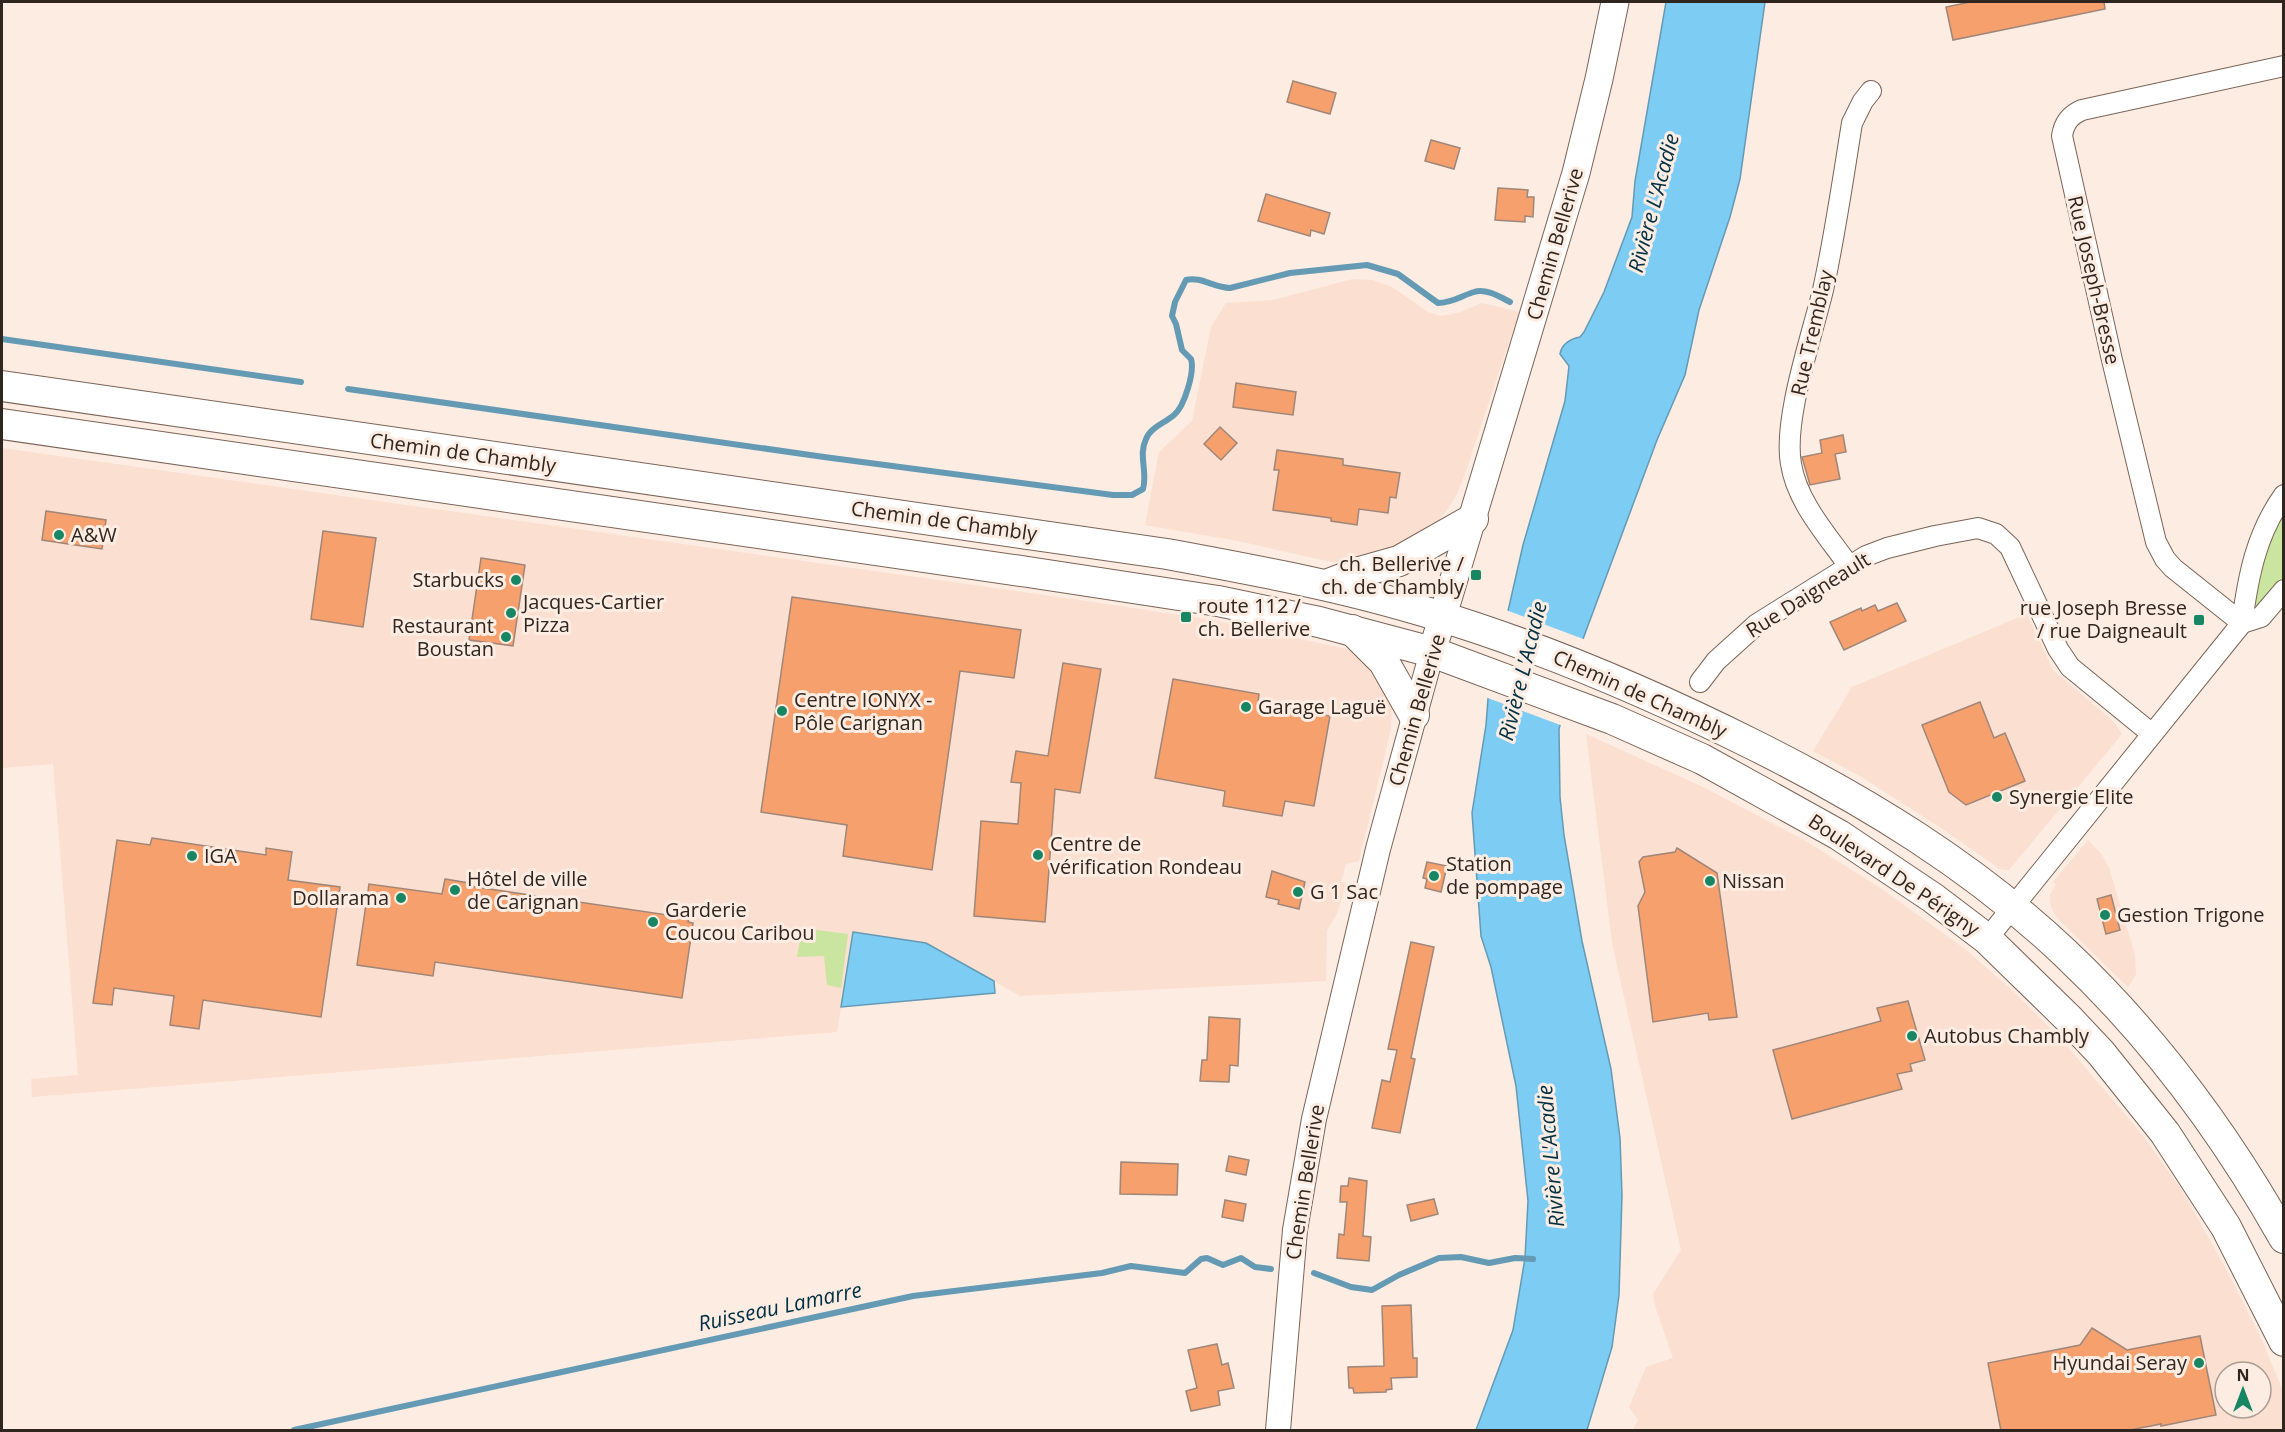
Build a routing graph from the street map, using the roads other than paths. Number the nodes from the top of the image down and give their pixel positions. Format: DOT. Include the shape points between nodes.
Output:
graph roads {
  1 [pos="1615,2"];
  2 [pos="2283,66"];
  3 [pos="1871,92"];
  4 [pos="2,386"];
  5 [pos="2,424"];
  6 [pos="2283,495"];
  7 [pos="1473,519"];
  8 [pos="1849,566"];
  9 [pos="1326,585"];
  10 [pos="2283,590"];
  11 [pos="1443,617"];
  12 [pos="2242,624"];
  13 [pos="1352,630"];
  14 [pos="1432,652"];
  15 [pos="1700,682"];
  16 [pos="1573,704"];
  17 [pos="1414,715"];
  18 [pos="2152,734"];
  19 [pos="1848,795"];
  20 [pos="2013,907"];
  21 [pos="1987,939"];
  22 [pos="2283,1238"];
  23 [pos="2283,1341"];
  24 [pos="1278,1431"];
  1 -- 7 [label="main road, Chemin Bellerive" via="1576,173"];
  2 -- 12 [label="street, Rue Joseph-Bresse" via="2082,110 2066,122 2062,136 2157,542 2173,568"];
  3 -- 8 [label="street, Rue Tremblay" via="1852,123 1832,243 1790,440 1790,462 1799,491"];
  4 -- 9 [label="main road, Chemin de Chambly" via="1133,548"];
  5 -- 13 [label="main road, Chemin de Chambly" via="1029,572 1227,603"];
  6 -- 12 [label="street" via="2257,548"];
  7 -- 9 [label="main road" via="1399,561"];
  7 -- 11 [label="main road, Chemin Bellerive"];
  8 -- 15 [label="street, Rue Daigneault" via="1757,624 1720,657"];
  8 -- 18 [label="street, Rue Daigneault" via="1876,552 1946,533 1978,528 1996,534 2014,554 2063,659"];
  9 -- 11 [label="main road, Chemin de Chambly"];
  10 -- 12 [label="street" via="2260,617"];
  11 -- 14 [label="main road, Chemin Bellerive"];
  11 -- 19 [label="main road, Chemin de Chambly" via="1585,667 1684,711"];
  12 -- 18 [label="street"];
  13 -- 14 [label="main road, Chemin de Chambly"];
  13 -- 17 [label="main road" via="1384,662"];
  14 -- 16 [label="main road, Chemin de Chambly"];
  14 -- 17 [label="street, Chemin Bellerive"];
  16 -- 21 [label="main road, Boulevard De Périgny" via="1677,748 1787,805 1884,864"];
  17 -- 24 [label="street, Chemin Bellerive" via="1307,1153 1295,1230"];
  18 -- 20 [label="street"];
  19 -- 20 [label="main road, Boulevard De Périgny" via="1954,861"];
  20 -- 21 [label="street"];
  20 -- 22 [label="main road, Boulevard De Périgny" via="2085,972 2170,1068 2232,1151"];
  21 -- 23 [label="main road, Boulevard De Périgny" via="2101,1053 2164,1133 2226,1227"];
}
